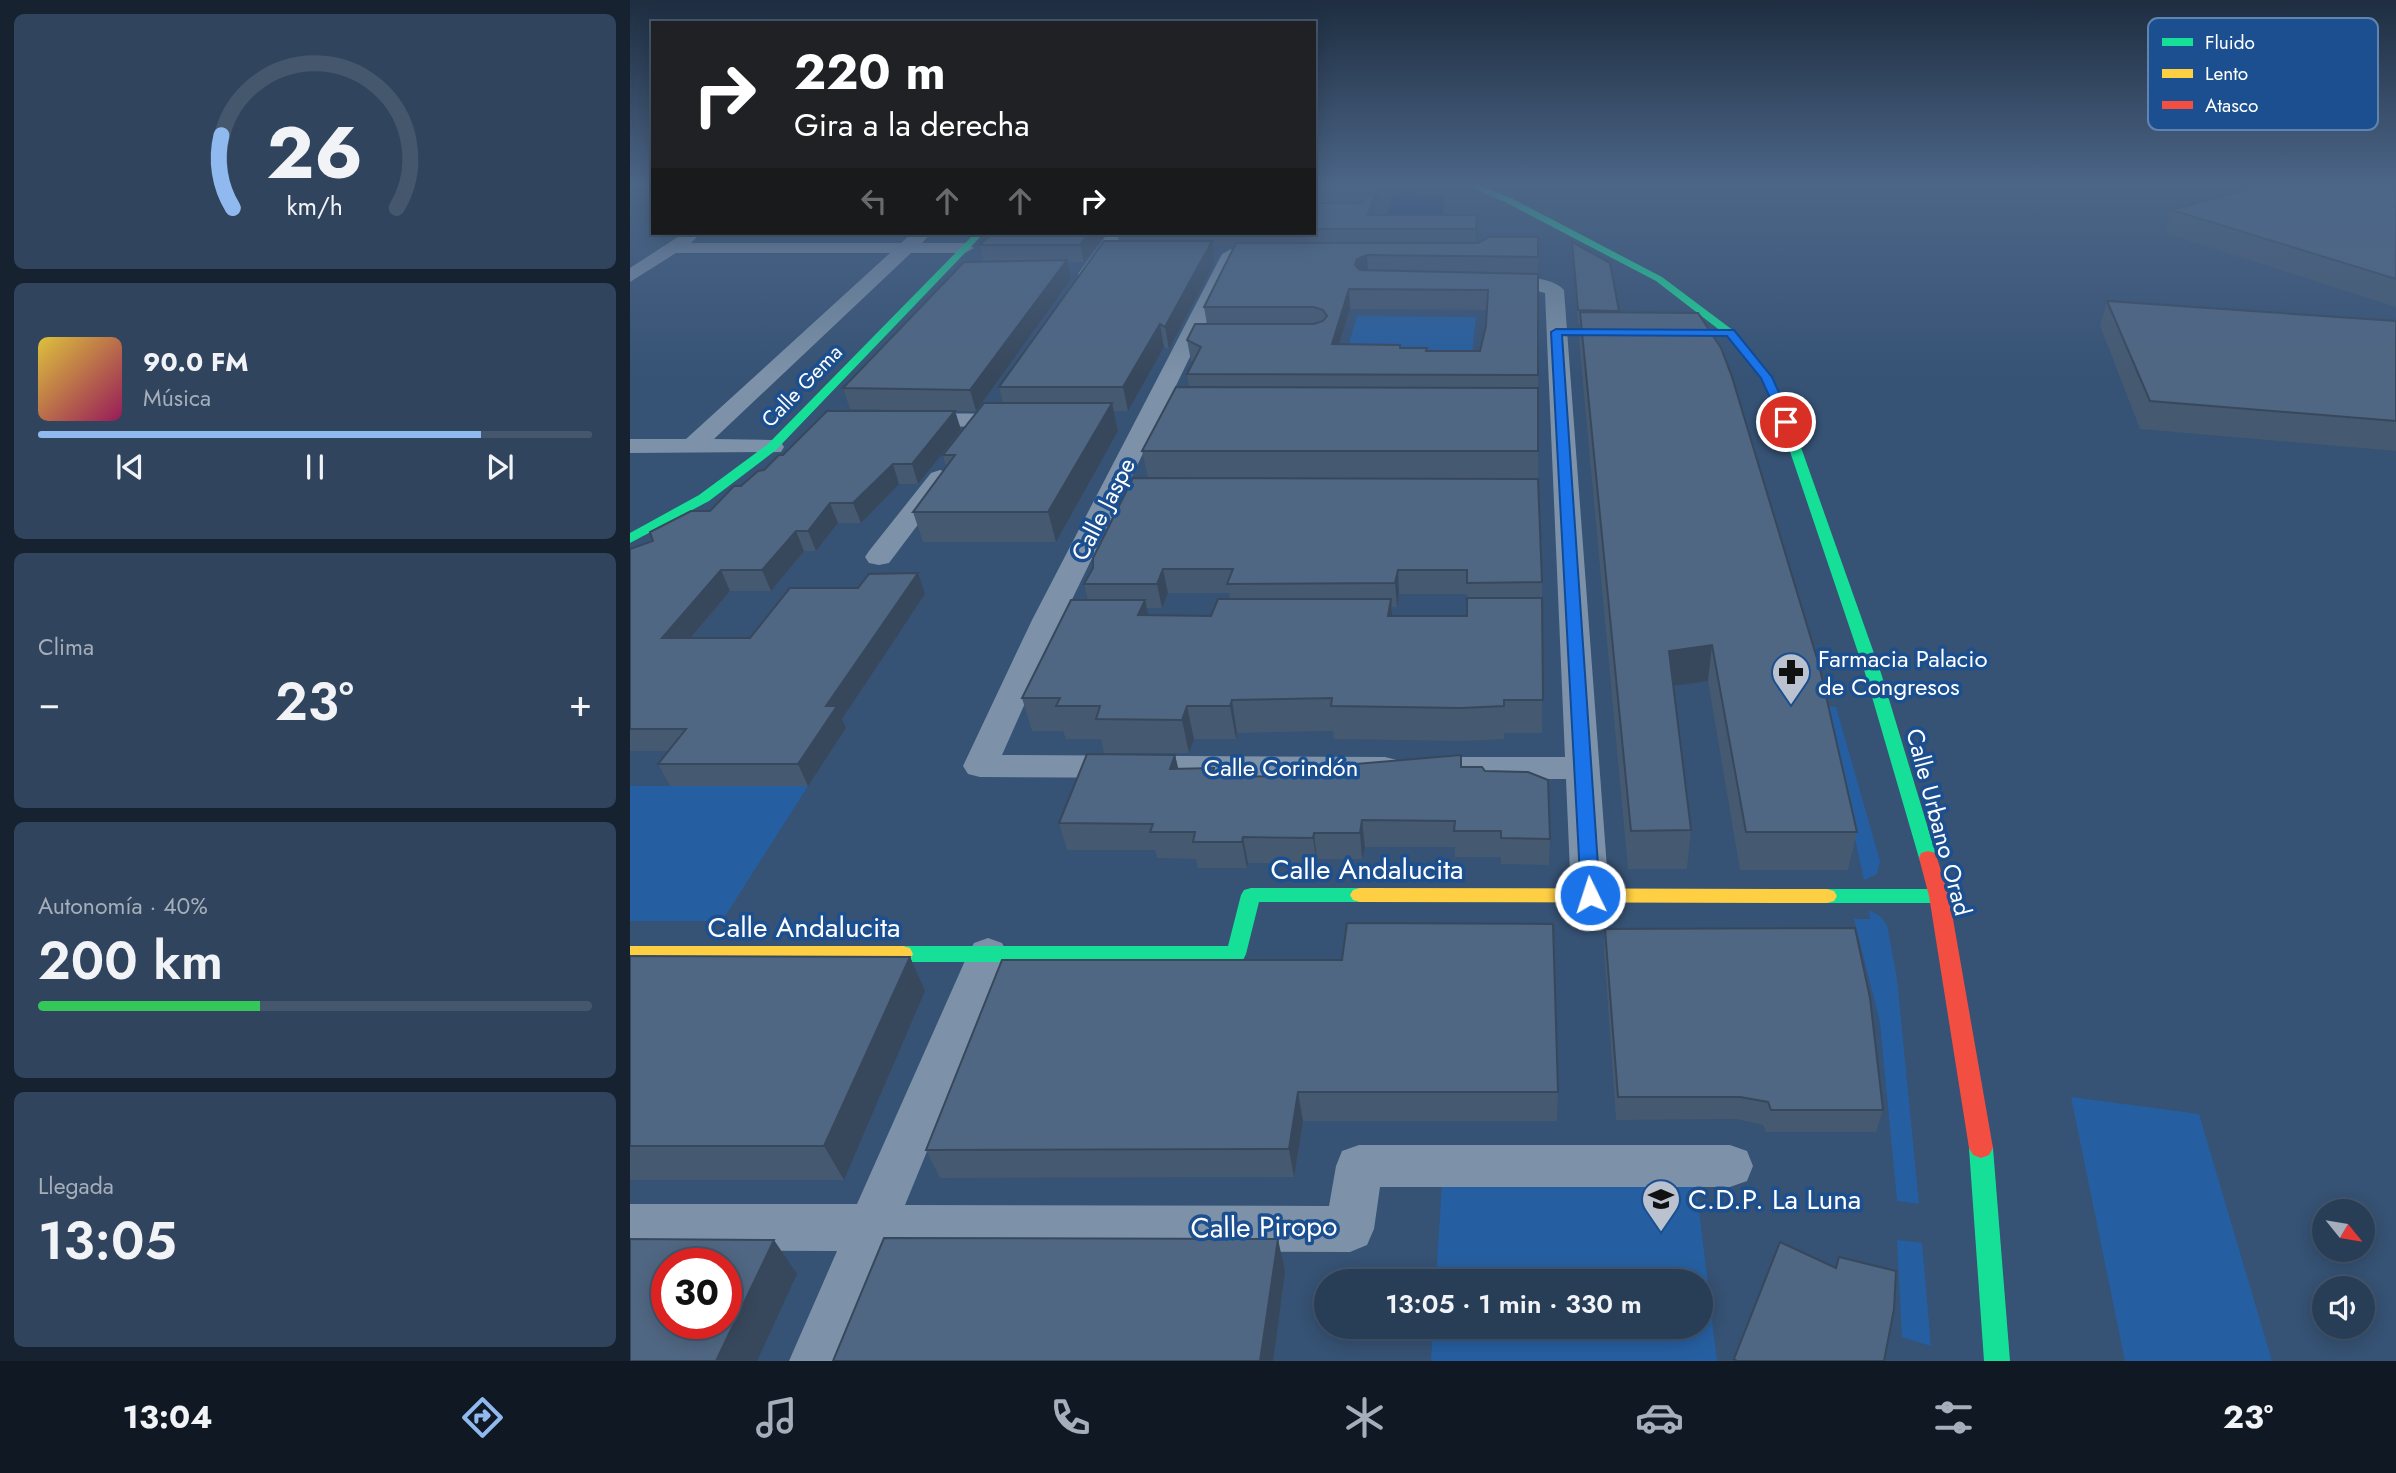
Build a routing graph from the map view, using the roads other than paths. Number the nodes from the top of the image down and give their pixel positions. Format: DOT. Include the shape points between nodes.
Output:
graph roads {
  1 [pos="672,248"];
  2 [pos="905,248"];
  3 [pos="965,248"];
  4 [pos="1105,249"];
  5 [pos="1605,249"];
  6 [pos="1128,254"];
  7 [pos="1227,254"];
  8 [pos="1095,262"];
  9 [pos="944,270"];
  10 [pos="972,270"];
  11 [pos="1063,270"];
  12 [pos="630,276"];
  13 [pos="1466,283"];
  14 [pos="1073,293"];
  15 [pos="1690,332"];
  16 [pos="1730,332"];
  17 [pos="998,400"];
  18 [pos="1533,405"];
  19 [pos="1561,405"];
  20 [pos="1161,410"];
  21 [pos="798,420"];
  22 [pos="824,420"];
  23 [pos="890,420"];
  24 [pos="983,421"];
  25 [pos="1038,421"];
  26 [pos="1120,421"];
  27 [pos="967,442"];
  28 [pos="630,446"];
  29 [pos="694,446"];
  30 [pos="772,447"];
  31 [pos="950,464"];
  32 [pos="1114,490"];
  33 [pos="1140,490"];
  34 [pos="630,539"];
  35 [pos="879,557"];
  36 [pos="980,766"];
  37 [pos="1583,768"];
  38 [pos="1590,895"];
  39 [pos="1939,896"];
  40 [pos="630,954"];
  41 [pos="988,954"];
  42 [pos="1730,1166"];
  43 [pos="630,1227"];
  44 [pos="872,1227"];
  45 [pos="815,1361"];
  46 [pos="1997,1361"];
  1 -- 12 [label="street"];
  2 -- 29 [label="street"];
  3 -- 9 [label="street, Calle Gema"];
  4 -- 8 [label="street"];
  5 -- 16 [label="street, Calle Urbano Orad" via="1659,279"];
  6 -- 8 [label="street"];
  7 -- 20 [label="street, Calle Jaspe" via="1203,336"];
  8 -- 11 [label="street"];
  8 -- 14 [label="street"];
  9 -- 10 [label="street"];
  9 -- 21 [label="street, Calle Gema"];
  13 -- 19 [label="street" via="1547,285 1554,290 1569,332"];
  15 -- 16 [label="street"];
  16 -- 39 [label="street, Calle Urbano Orad" via="1766,377 1786,422 1873,673"];
  17 -- 24 [label="street"];
  18 -- 19 [label="street"];
  19 -- 37 [label="street" via="1553,491 1560,618"];
  20 -- 26 [label="street"];
  20 -- 32 [label="street, Calle Jaspe"];
  21 -- 22 [label="street"];
  21 -- 30 [label="street, Calle Gema"];
  23 -- 24 [label="street"];
  24 -- 25 [label="street"];
  24 -- 27 [label="street"];
  28 -- 29 [label="street"];
  29 -- 30 [label="street"];
  30 -- 34 [label="street, Calle Gema" via="702,500"];
  31 -- 35 [label="street"];
  32 -- 33 [label="street"];
  32 -- 36 [label="street, Calle Jaspe" via="1061,620"];
  36 -- 37 [label="street, Calle Corindón"];
  37 -- 38 [label="street"];
  38 -- 39 [label="street, Calle Andalucita"];
  38 -- 41 [label="street, Calle Andalucita" via="1251,895 1236,954"];
  39 -- 46 [label="street, Calle Urbano Orad" via="1981,1146"];
  40 -- 41 [label="street, Calle Andalucita"];
  41 -- 44 [label="street"];
  42 -- 44 [label="street, Calle Piropo" via="1359,1166 1350,1229"];
  43 -- 44 [label="street, Calle Piropo"];
  44 -- 45 [label="street"];
}
